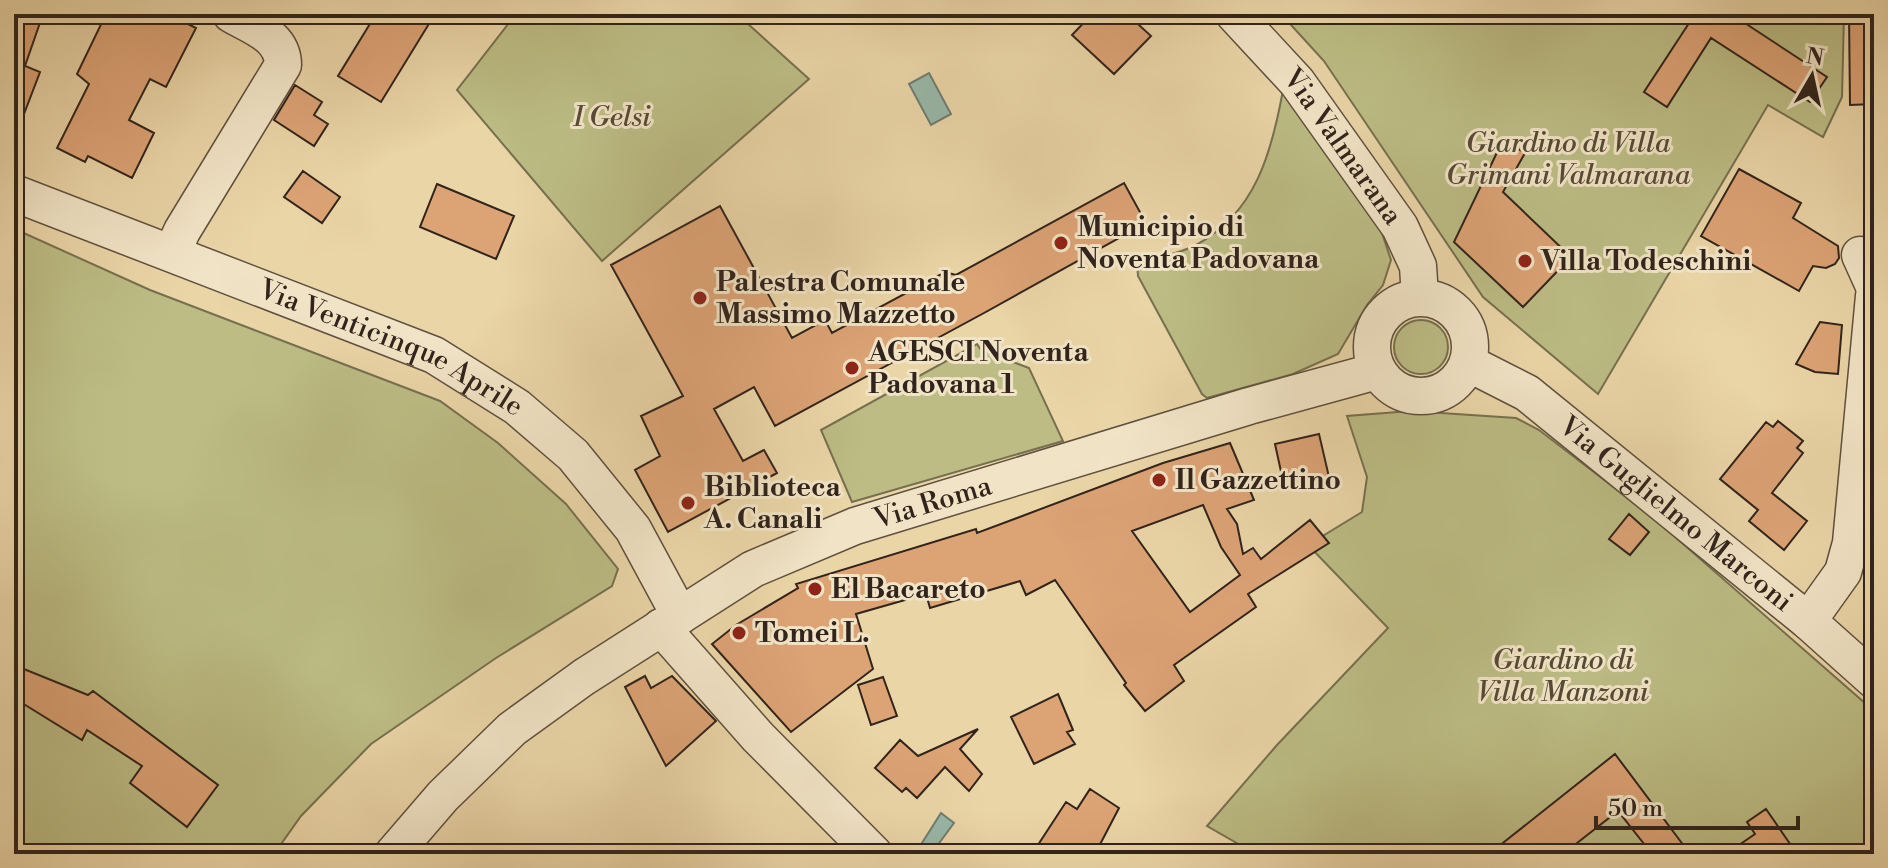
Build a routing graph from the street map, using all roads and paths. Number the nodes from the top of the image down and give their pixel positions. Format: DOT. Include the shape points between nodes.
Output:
graph roads {
  1 [pos="231,14"];
  2 [pos="1234,14"];
  3 [pos="14,193"];
  4 [pos="172,253"];
  5 [pos="1874,296"];
  6 [pos="1420,297"];
  7 [pos="1468,363"];
  8 [pos="1377,371"];
  9 [pos="1808,621"];
  10 [pos="670,622"];
  11 [pos="1874,680"];
  12 [pos="393,854"];
  13 [pos="874,854"];
  1 -- 4 [label="street" via="272,38 283,51 283,65"];
  2 -- 6 [label="street, Via Valmarana" via="1297,82 1400,227 1418,266"];
  3 -- 4 [label="street, Via Venticinque Aprile"];
  4 -- 10 [label="street, Via Venticinque Aprile" via="434,355 517,407 573,455 633,529"];
  5 -- 9 [label="street" via="1851,543 1843,572"];
  6 -- 7 [label="street" via="1439,301 1460,318 1471,344"];
  6 -- 8 [label="street" via="1393,306 1374,329"];
  7 -- 8 [label="street" via="1461,377 1434,395 1401,393"];
  7 -- 9 [label="street, Via Guglielmo Marconi" via="1527,393"];
  8 -- 10 [label="street, Via Roma" via="855,526 753,569"];
  9 -- 11 [label="street, Via Guglielmo Marconi"];
  10 -- 12 [label="street, Via Roma" via="512,729"];
  10 -- 13 [label="street, Via Venticinque Aprile" via="758,737"];
}
